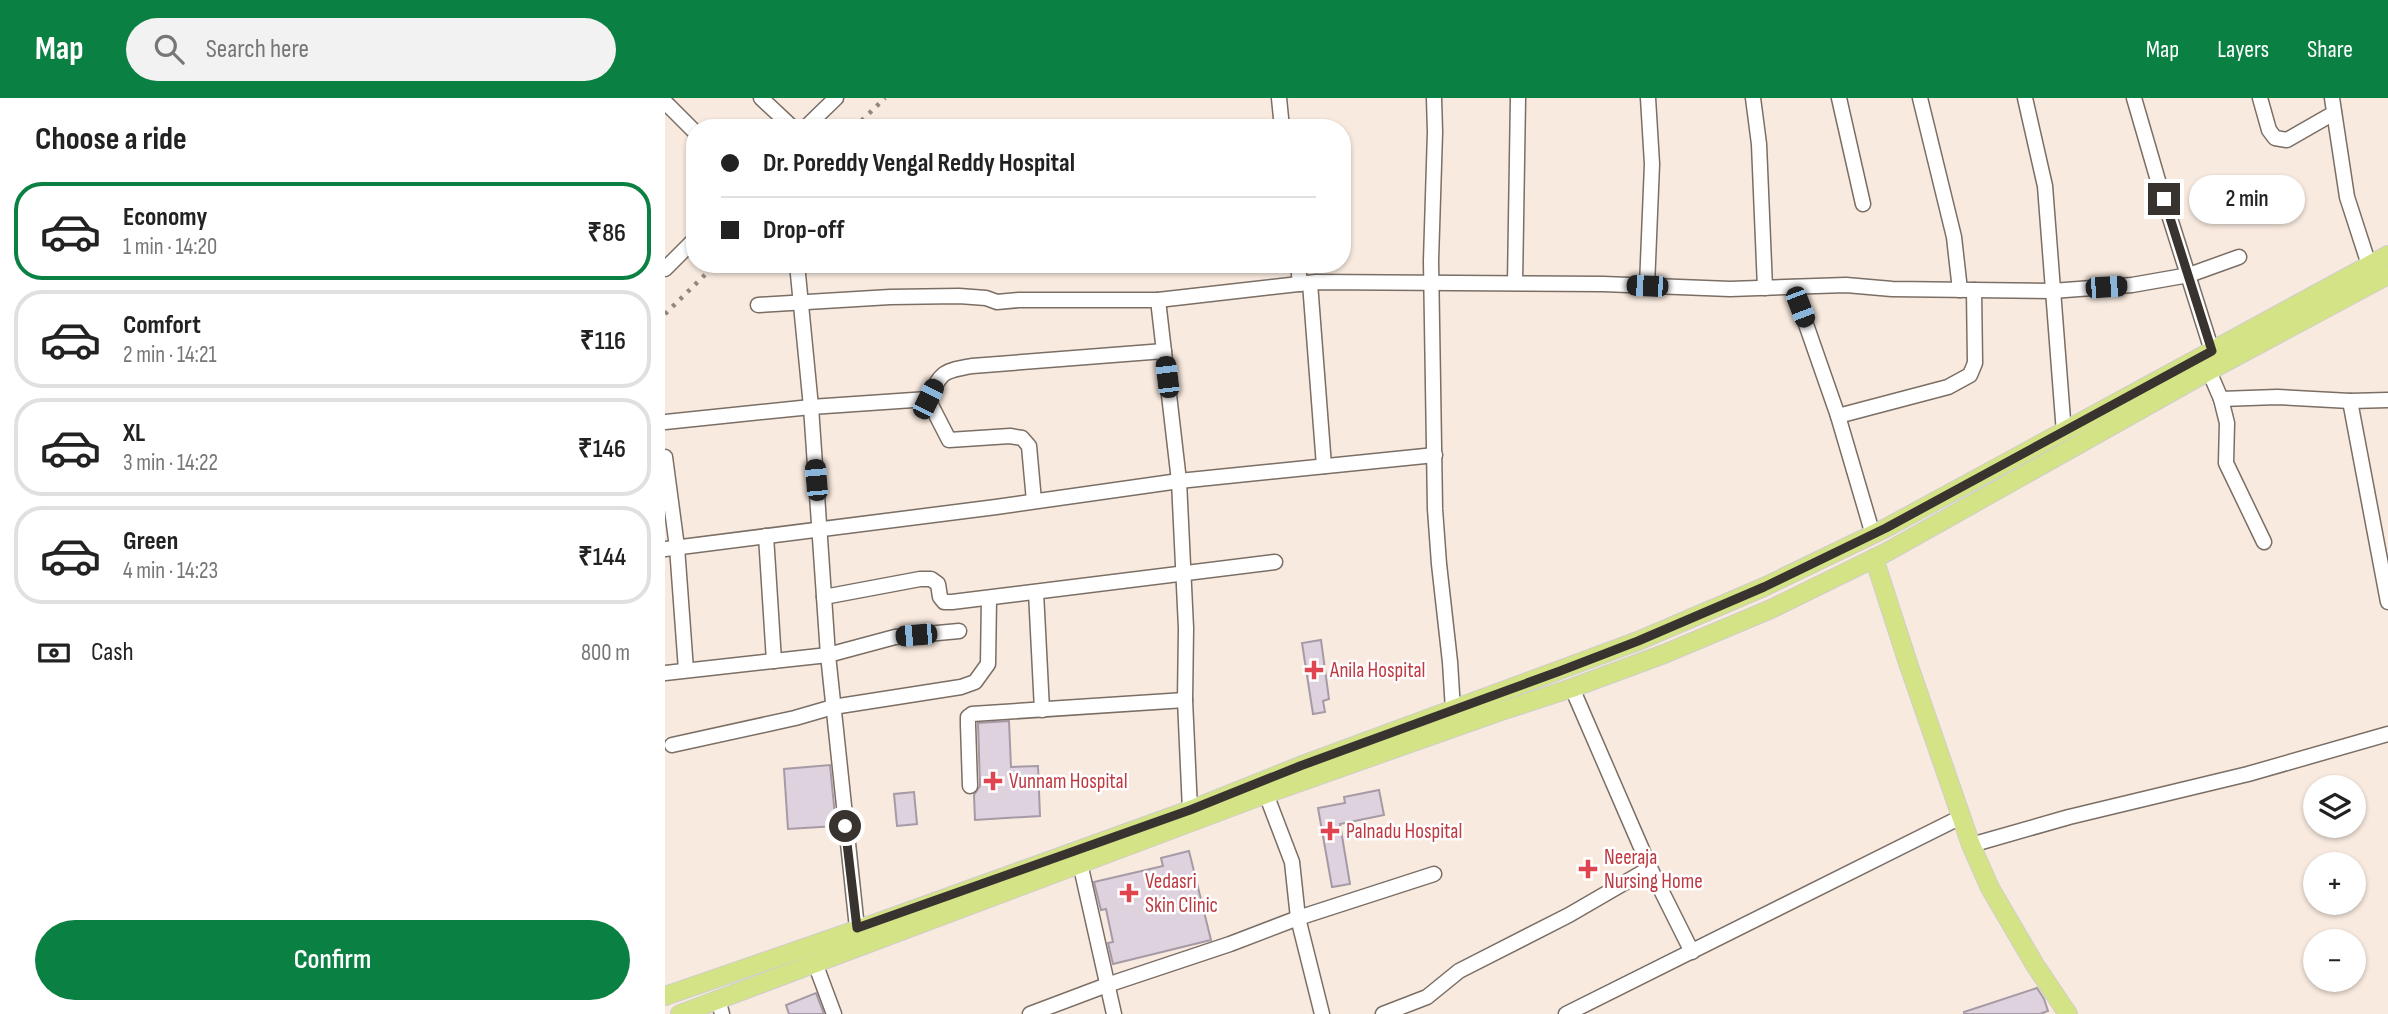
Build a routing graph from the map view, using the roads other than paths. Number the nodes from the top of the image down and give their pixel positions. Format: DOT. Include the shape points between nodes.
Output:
graph roads {
  1 [pos="761,98"];
  2 [pos="836,98"];
  3 [pos="1279,98"];
  4 [pos="1434,98"];
  5 [pos="1518,98"];
  6 [pos="1648,98"];
  7 [pos="1753,98"];
  8 [pos="1839,98"];
  9 [pos="1920,98"];
  10 [pos="2025,98"];
  11 [pos="2134,98"];
  12 [pos="2260,98"];
  13 [pos="665,102"];
  14 [pos="2333,105"];
  15 [pos="783,119"];
  16 [pos="814,119"];
  17 [pos="1281,119"];
  18 [pos="686,123"];
  19 [pos="1863,204"];
  20 [pos="686,248"];
  21 [pos="2388,255"];
  22 [pos="2239,257"];
  23 [pos="2369,265"];
  24 [pos="665,269"];
  25 [pos="798,273"];
  26 [pos="1301,273"];
  27 [pos="2189,275"];
  28 [pos="2388,275"];
  29 [pos="1431,283"];
  30 [pos="1515,283"];
  31 [pos="1305,284"];
  32 [pos="1647,286"];
  33 [pos="1793,287"];
  34 [pos="1765,288"];
  35 [pos="1967,290"];
  36 [pos="2052,290"];
  37 [pos="1157,299"];
  38 [pos="801,301"];
  39 [pos="758,305"];
  40 [pos="1164,351"];
  41 [pos="2212,351"];
  42 [pos="2210,371"];
  43 [pos="928,399"];
  44 [pos="2221,399"];
  45 [pos="2388,400"];
  46 [pos="2350,401"];
  47 [pos="811,407"];
  48 [pos="1837,416"];
  49 [pos="665,422"];
  50 [pos="2064,433"];
  51 [pos="1435,455"];
  52 [pos="665,457"];
  53 [pos="1324,466"];
  54 [pos="1179,481"];
  55 [pos="1034,502"];
  56 [pos="820,529"];
  57 [pos="1879,531"];
  58 [pos="766,536"];
  59 [pos="2264,542"];
  60 [pos="2383,544"];
  61 [pos="671,548"];
  62 [pos="1874,558"];
  63 [pos="1275,562"];
  64 [pos="1183,575"];
  65 [pos="1036,592"];
  66 [pos="824,597"];
  67 [pos="989,598"];
  68 [pos="2388,602"];
  69 [pos="958,631"];
  70 [pos="828,655"];
  71 [pos="774,661"];
  72 [pos="687,670"];
  73 [pos="665,673"];
  74 [pos="1572,688"];
  75 [pos="1185,700"];
  76 [pos="832,707"];
  77 [pos="1042,710"];
  78 [pos="1453,710"];
  79 [pos="2388,734"];
  80 [pos="672,745"];
  81 [pos="970,786"];
  82 [pos="1266,794"];
  83 [pos="1190,810"];
  84 [pos="1961,817"];
  85 [pos="1971,845"];
  86 [pos="1080,863"];
  87 [pos="1650,868"];
  88 [pos="1434,874"];
  89 [pos="1298,918"];
  90 [pos="857,928"];
  91 [pos="1692,952"];
  92 [pos="815,963"];
  93 [pos="1107,985"];
  94 [pos="665,996"];
  95 [pos="720,1007"];
  96 [pos="680,1014"];
  97 [pos="834,1014"];
  98 [pos="1030,1014"];
  99 [pos="1114,1014"];
  100 [pos="1322,1014"];
  101 [pos="1383,1014"];
  102 [pos="1566,1014"];
  103 [pos="2068,1014"];
  1 -- 15 [label="street"];
  2 -- 16 [label="street"];
  3 -- 17 [label="street"];
  4 -- 29 [label="street"];
  5 -- 30 [label="street"];
  6 -- 32 [label="street" via="1652,164"];
  7 -- 34 [label="street"];
  8 -- 19 [label="street"];
  9 -- 35 [label="street"];
  10 -- 36 [label="street" via="2045,186"];
  11 -- 27 [label="street"];
  12 -- 14 [label="street" via="2269,130 2275,138 2287,140"];
  13 -- 18 [label="street"];
  14 -- 23 [label="street" via="2347,197"];
  20 -- 24 [label="street"];
  21 -- 23 [label="main road"];
  22 -- 27 [label="street"];
  23 -- 41 [label="main road"];
  25 -- 38 [label="street"];
  26 -- 31 [label="street"];
  27 -- 36 [label="street" via="2133,285"];
  27 -- 41 [label="street"];
  28 -- 42 [label="main road"];
  29 -- 30 [label="street"];
  29 -- 31 [label="street"];
  29 -- 51 [label="street"];
  30 -- 32 [label="street"];
  31 -- 37 [label="street"];
  31 -- 53 [label="street"];
  32 -- 34 [label="street"];
  33 -- 34 [label="street"];
  33 -- 35 [label="street"];
  33 -- 48 [label="street"];
  35 -- 36 [label="street"];
  35 -- 48 [label="street" via="1975,363 1970,375 1948,387"];
  36 -- 50 [label="street"];
  37 -- 38 [label="street" via="997,302 946,296"];
  37 -- 40 [label="street"];
  38 -- 39 [label="street"];
  38 -- 47 [label="street"];
  40 -- 43 [label="street" via="948,370"];
  40 -- 54 [label="street"];
  41 -- 50 [label="main road"];
  42 -- 44 [label="street"];
  42 -- 62 [label="main road"];
  43 -- 47 [label="street"];
  43 -- 55 [label="street" via="949,440 1022,438 1029,446"];
  44 -- 46 [label="street"];
  44 -- 59 [label="street" via="2227,423 2226,463"];
  45 -- 46 [label="street"];
  46 -- 60 [label="street"];
  47 -- 49 [label="street"];
  47 -- 56 [label="street"];
  48 -- 57 [label="street"];
  50 -- 57 [label="main road"];
  51 -- 53 [label="street"];
  51 -- 78 [label="street" via="1439,564"];
  52 -- 61 [label="street"];
  53 -- 54 [label="street"];
  54 -- 55 [label="street"];
  54 -- 64 [label="street"];
  55 -- 56 [label="street"];
  56 -- 58 [label="street"];
  56 -- 66 [label="street"];
  57 -- 78 [label="main road" via="1638,641"];
  58 -- 61 [label="street"];
  58 -- 71 [label="street"];
  60 -- 68 [label="street"];
  61 -- 72 [label="street"];
  62 -- 74 [label="main road" via="1772,609"];
  62 -- 84 [label="main road"];
  63 -- 64 [label="street"];
  64 -- 65 [label="street"];
  64 -- 75 [label="street"];
  65 -- 67 [label="street"];
  65 -- 77 [label="street"];
  66 -- 67 [label="street" via="930,579 938,584 944,602"];
  66 -- 70 [label="street"];
  67 -- 76 [label="street" via="988,664 975,682"];
  69 -- 70 [label="street" via="895,637"];
  70 -- 71 [label="street"];
  70 -- 76 [label="street"];
  71 -- 72 [label="street"];
  72 -- 73 [label="street"];
  74 -- 82 [label="main road"];
  74 -- 87 [label="street"];
  75 -- 77 [label="street"];
  75 -- 83 [label="street"];
  76 -- 80 [label="street"];
  76 -- 90 [label="street"];
  77 -- 81 [label="street" via="968,717"];
  78 -- 83 [label="main road"];
  79 -- 85 [label="street"];
  82 -- 86 [label="main road"];
  82 -- 89 [label="street" via="1292,862"];
  83 -- 90 [label="main road"];
  84 -- 85 [label="main road"];
  84 -- 91 [label="street"];
  85 -- 103 [label="main road" via="1990,888"];
  86 -- 92 [label="main road"];
  86 -- 93 [label="street"];
  87 -- 91 [label="street"];
  87 -- 101 [label="street" via="1459,971 1427,997"];
  88 -- 89 [label="street"];
  89 -- 93 [label="street"];
  89 -- 100 [label="street"];
  90 -- 94 [label="main road"];
  91 -- 102 [label="street"];
  92 -- 95 [label="main road"];
  92 -- 97 [label="street"];
  93 -- 98 [label="street"];
  93 -- 99 [label="street"];
  95 -- 96 [label="main road"];
}
